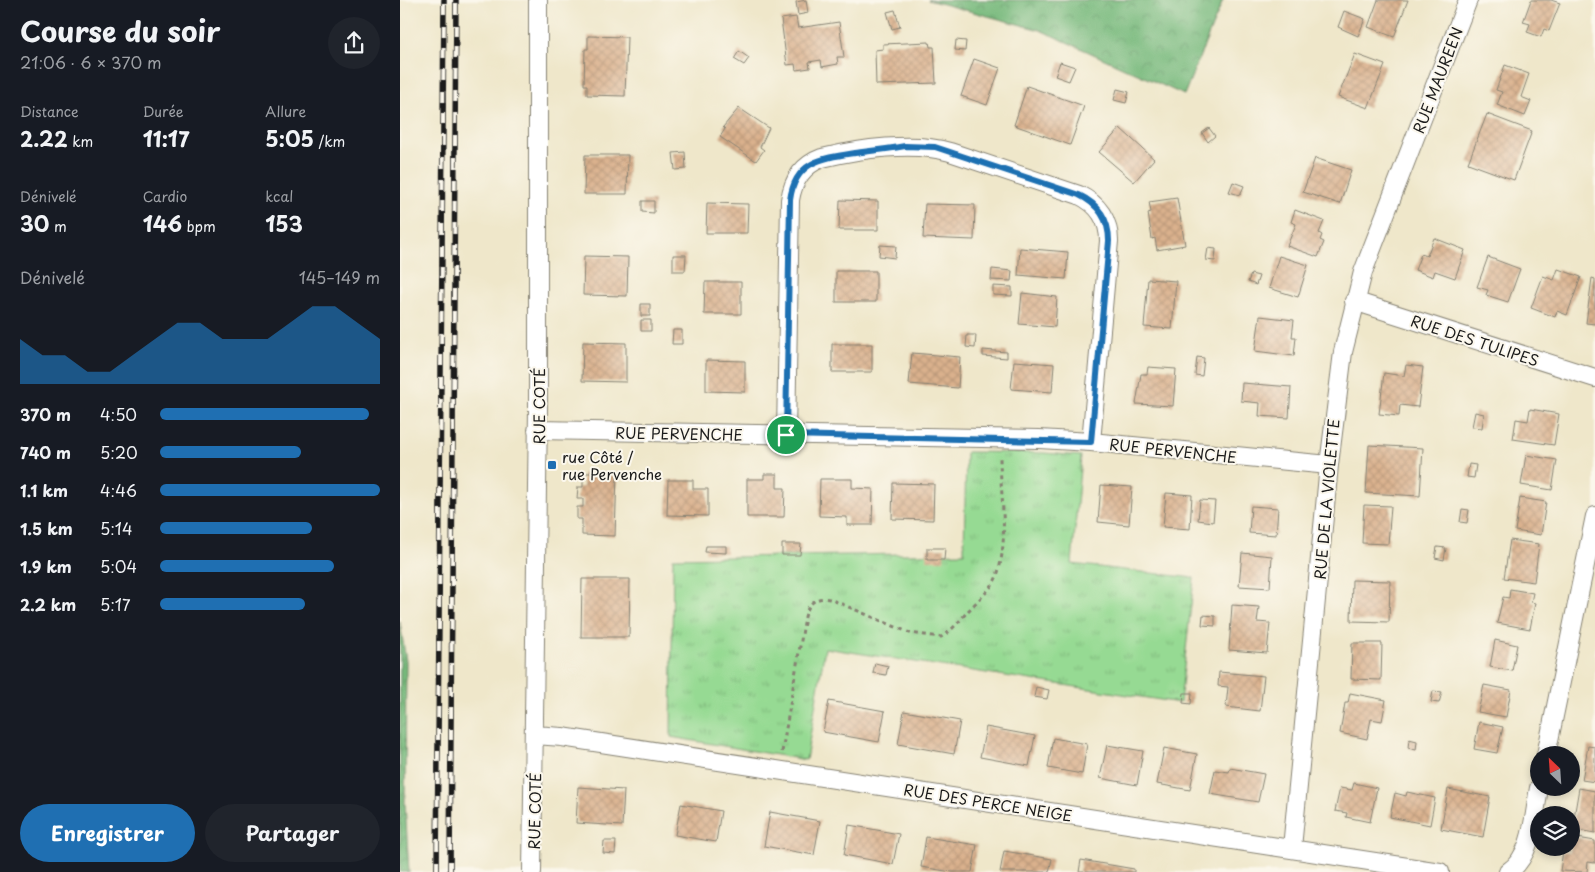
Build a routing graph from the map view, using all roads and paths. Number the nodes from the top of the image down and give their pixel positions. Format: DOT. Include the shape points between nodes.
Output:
graph roads {
  1 [pos="538,0"];
  2 [pos="1468,0"];
  3 [pos="1406,160"];
  4 [pos="1354,301"];
  5 [pos="1595,378"];
  6 [pos="537,430"];
  7 [pos="786,435"];
  8 [pos="1091,442"];
  9 [pos="1000,455"];
  10 [pos="1329,465"];
  11 [pos="1595,516"];
  12 [pos="535,735"];
  13 [pos="1548,746"];
  14 [pos="779,770"];
  15 [pos="1537,796"];
  16 [pos="1292,848"];
  17 [pos="532,872"];
  18 [pos="1440,872"];
  19 [pos="1508,872"];
  1 -- 6 [label="street, RUE COTÉ"];
  2 -- 3 [label="street, RUE MAUREEN"];
  3 -- 4 [label="street, RUE DE LA VIOLETTE"];
  4 -- 5 [label="street, RUE DES TULIPES"];
  4 -- 10 [label="street, RUE DE LA VIOLETTE" via="1340,368"];
  6 -- 7 [label="street, RUE PERVENCHE"];
  6 -- 12 [label="street, RUE COTÉ"];
  7 -- 8 [label="street, RUE PERVENCHE"];
  7 -- 8 [label="street" via="790,200 796,180 810,164 822,158 915,146 950,152 1079,195 1102,213 1109,241"];
  8 -- 10 [label="street, RUE PERVENCHE"];
  9 -- 14 [label="path" via="1002,549 996,580 947,634 934,637 910,633 830,599 821,598 809,605"];
  10 -- 16 [label="street, RUE DE LA VIOLETTE"];
  11 -- 13 [label="street"];
  12 -- 14 [label="street, RUE DES PERCE NEIGE"];
  12 -- 17 [label="street, RUE COTÉ"];
  14 -- 16 [label="street, RUE DES PERCE NEIGE"];
  15 -- 19 [label="street" via="1526,852"];
  16 -- 18 [label="street, RUE DES PERCE NEIGE"];
}
